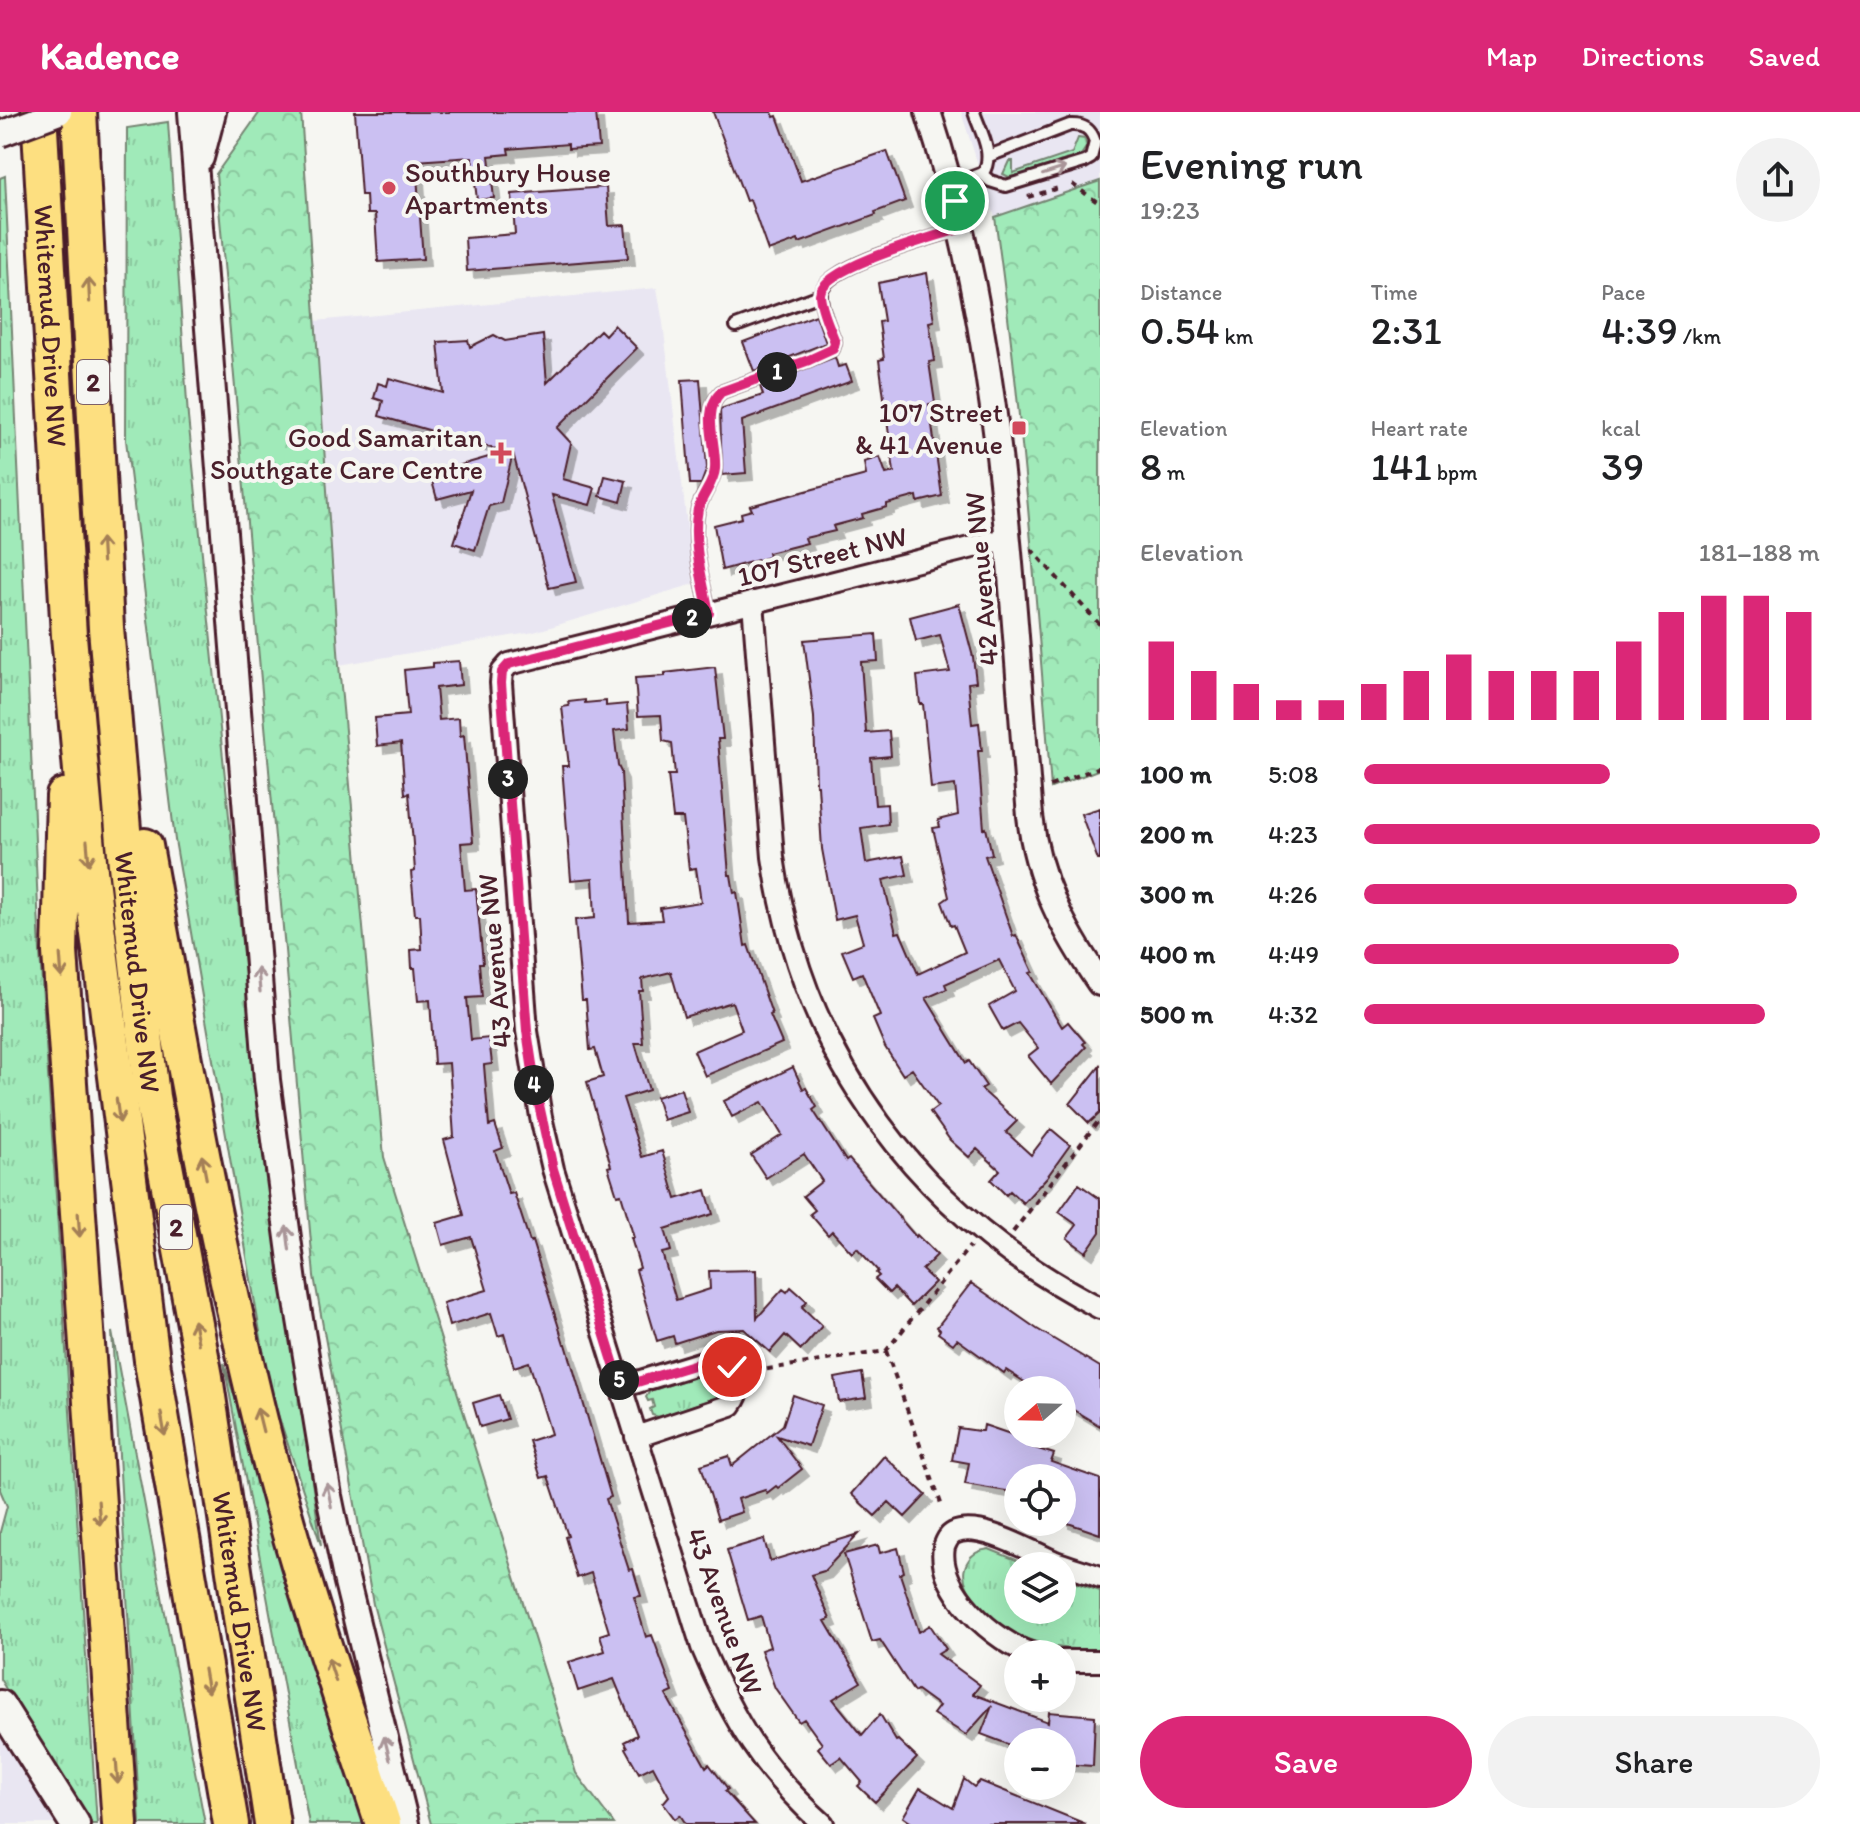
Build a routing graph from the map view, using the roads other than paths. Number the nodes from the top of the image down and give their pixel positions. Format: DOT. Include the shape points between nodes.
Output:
graph roads {
  1 [pos="39,112"];
  2 [pos="59,112"];
  3 [pos="79,112"];
  4 [pos="191,112"];
  5 [pos="213,112"];
  6 [pos="928,112"];
  7 [pos="974,112"];
  8 [pos="0,134"];
  9 [pos="989,156"];
  10 [pos="197,172"];
  11 [pos="982,174"];
  12 [pos="951,185"];
  13 [pos="962,228"];
  14 [pos="820,295"];
  15 [pos="736,326"];
  16 [pos="1018,541"];
  17 [pos="753,602"];
  18 [pos="709,613"];
  19 [pos="106,628"];
  20 [pos="69,636"];
  21 [pos="509,664"];
  22 [pos="1100,983"];
  23 [pos="1100,1308"];
  24 [pos="621,1387"];
  25 [pos="636,1437"];
  26 [pos="1100,1577"];
  27 [pos="1004,1640"];
  28 [pos="1076,1661"];
  29 [pos="1100,1661"];
  30 [pos="0,1705"];
  31 [pos="0,1721"];
  32 [pos="26,1744"];
  33 [pos="75,1824"];
  34 [pos="120,1824"];
  35 [pos="231,1824"];
  36 [pos="272,1824"];
  37 [pos="383,1824"];
  38 [pos="406,1824"];
  39 [pos="823,1824"];
  1 -- 20 [label="highway, Whitemud Drive NW / 2"];
  2 -- 8 [label="street, bridge"];
  19 -- 3 [label="highway, Whitemud Drive NW / 2, one-way"];
  4 -- 10 [label="street"];
  5 -- 10 [label="street"];
  6 -- 12 [label="street, 42 Avenue NW"];
  7 -- 9 [label="lane"];
  9 -- 11 [label="lane"];
  11 -- 9 [label="lane, one-way" via="999,184 1015,184 1084,162 1091,158 1095,142 1088,129 1070,125"];
  38 -- 10 [label="street, one-way" via="329,1496 267,1080"];
  11 -- 12 [label="lane"];
  12 -- 13 [label="street, 42 Avenue NW"];
  13 -- 14 [label="lane" via="857,264 831,278"];
  13 -- 16 [label="street, 42 Avenue NW"];
  14 -- 15 [label="lane"];
  14 -- 18 [label="lane" via="833,349 721,392 711,406 715,473 697,512"];
  16 -- 17 [label="street, 107 Street NW"];
  16 -- 22 [label="street, 42 Avenue NW" via="1028,793 1036,857 1067,933"];
  17 -- 18 [label="street, 107 Street NW"];
  17 -- 23 [label="street" via="779,897 828,1035 882,1127 977,1239"];
  18 -- 21 [label="street, 107 Street NW"];
  36 -- 19 [label="highway, Whitemud Drive NW / 2, one-way" via="205,1377 152,1097"];
  37 -- 19 [label="highway, one-way" via="304,1583 247,1366 211,1205"];
  20 -- 34 [label="highway, one-way" via="60,952"];
  20 -- 35 [label="highway, Whitemud Drive NW / 2, one-way" via="90,871 149,1336"];
  21 -- 24 [label="street, 43 Avenue NW" via="501,683 530,1059 553,1169"];
  24 -- 25 [label="street, 43 Avenue NW"];
  24 -- 25 [label="street" via="716,1358 737,1376 737,1398 731,1405"];
  25 -- 39 [label="street, 43 Avenue NW" via="702,1647 728,1706 789,1794"];
  26 -- 27 [label="street" via="995,1536 954,1533 943,1555 948,1577 982,1623"];
  28 -- 29 [label="street"];
  30 -- 32 [label="main road"];
  31 -- 32 [label="main road"];
  32 -- 33 [label="main road"];
}
